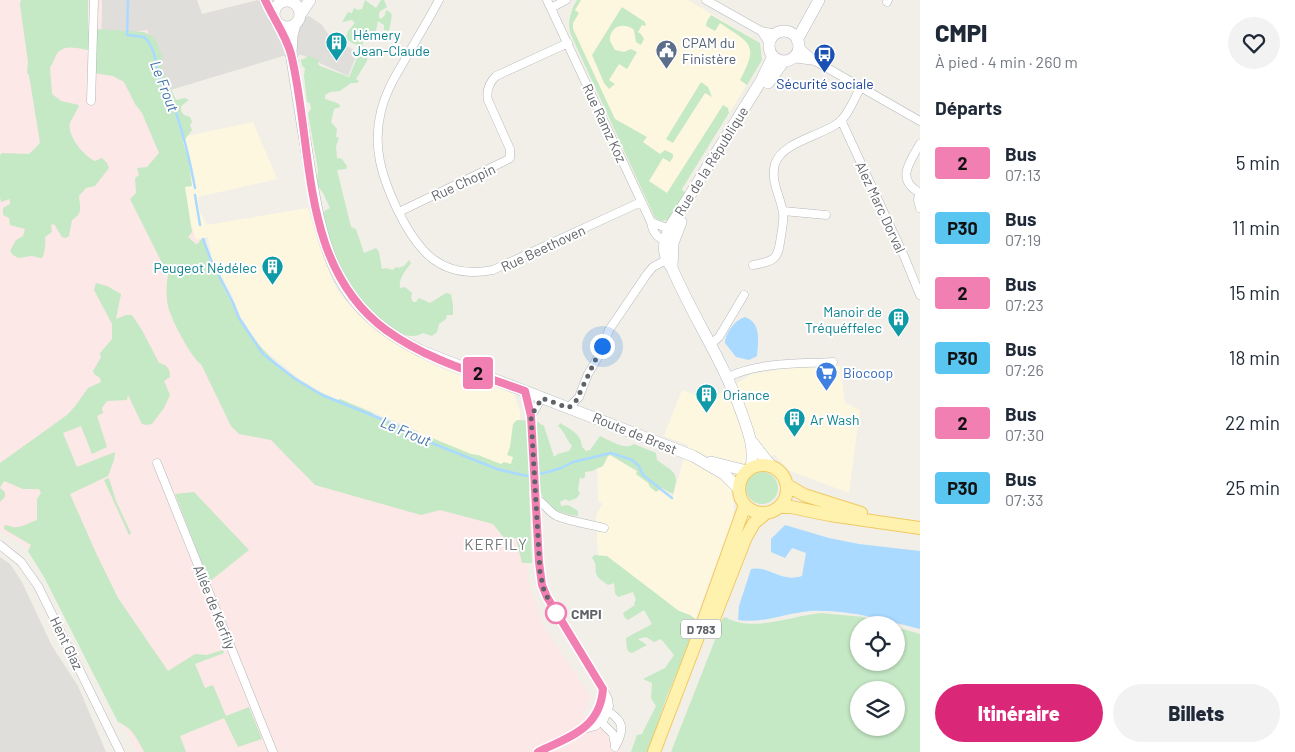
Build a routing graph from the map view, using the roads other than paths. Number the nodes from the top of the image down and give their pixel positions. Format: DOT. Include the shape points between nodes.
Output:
graph roads {
  1 [pos="94,0"];
  2 [pos="265,0"];
  3 [pos="310,0"];
  4 [pos="439,0"];
  5 [pos="547,0"];
  6 [pos="566,0"];
  7 [pos="706,0"];
  8 [pos="811,0"];
  9 [pos="819,0"];
  10 [pos="287,1"];
  11 [pos="551,8"];
  12 [pos="277,20"];
  13 [pos="298,20"];
  14 [pos="777,36"];
  15 [pos="568,43"];
  16 [pos="798,43"];
  17 [pos="291,53"];
  18 [pos="783,59"];
  19 [pos="815,61"];
  20 [pos="860,87"];
  21 [pos="92,101"];
  22 [pos="841,120"];
  23 [pos="920,121"];
  24 [pos="920,144"];
  25 [pos="920,193"];
  26 [pos="641,202"];
  27 [pos="920,208"];
  28 [pos="783,211"];
  29 [pos="399,212"];
  30 [pos="826,214"];
  31 [pos="651,222"];
  32 [pos="671,236"];
  33 [pos="669,264"];
  34 [pos="754,265"];
  35 [pos="744,295"];
  36 [pos="920,295"];
  37 [pos="711,344"];
  38 [pos="833,362"];
  39 [pos="728,376"];
  40 [pos="525,391"];
  41 [pos="542,398"];
  42 [pos="568,408"];
  43 [pos="531,416"];
  44 [pos="751,441"];
  45 [pos="693,456"];
  46 [pos="157,462"];
  47 [pos="771,466"];
  48 [pos="749,469"];
  49 [pos="787,485"];
  50 [pos="738,488"];
  51 [pos="536,499"];
  52 [pos="745,505"];
  53 [pos="779,507"];
  54 [pos="766,513"];
  55 [pos="888,522"];
  56 [pos="604,528"];
  57 [pos="920,528"];
  58 [pos="0,545"];
  59 [pos="603,689"];
  60 [pos="600,707"];
  61 [pos="608,711"];
  62 [pos="598,719"];
  63 [pos="120,752"];
  64 [pos="273,752"];
  65 [pos="538,752"];
  66 [pos="654,752"];
  67 [pos="663,752"];
  1 -- 21 [label="street"];
  2 -- 12 [label="main road, Route de Brest"];
  3 -- 13 [label="main road"];
  4 -- 29 [label="street, Rue Beethoven" via="388,88 379,119 379,163"];
  5 -- 11 [label="street, Rue Ramz Koz"];
  6 -- 11 [label="street"];
  7 -- 14 [label="street" via="761,31"];
  8 -- 14 [label="main road" via="798,21"];
  9 -- 16 [label="main road"];
  10 -- 12 [label="main road" via="275,8"];
  10 -- 13 [label="main road" via="298,7"];
  11 -- 15 [label="street, Rue Ramz Koz"];
  12 -- 13 [label="main road" via="285,27"];
  12 -- 17 [label="main road, Route de Brest"];
  13 -- 17 [label="main road, Route de Brest" via="292,36"];
  14 -- 16 [label="main road" via="792,34"];
  14 -- 18 [label="main road" via="769,49"];
  15 -- 26 [label="street, Rue Ramz Koz"];
  15 -- 29 [label="street, Rue Chopin" via="496,76 490,84 488,100 510,149 510,158"];
  16 -- 18 [label="main road" via="795,55"];
  16 -- 19 [label="street"];
  17 -- 40 [label="main road, Route de Brest" via="320,227 334,268 350,295 365,313 416,349"];
  18 -- 19 [label="street"];
  18 -- 32 [label="main road, Rue de la République" via="761,81"];
  19 -- 20 [label="street"];
  20 -- 22 [label="street"];
  20 -- 23 [label="street"];
  22 -- 28 [label="street" via="789,148 777,160 774,179"];
  22 -- 36 [label="street, Alez Marc Dorval"];
  24 -- 25 [label="street" via="906,175 912,188"];
  25 -- 27 [label="street"];
  26 -- 29 [label="street, Rue Beethoven" via="501,268 480,272 458,271 433,259 415,242"];
  26 -- 31 [label="street, Rue Ramz Koz"];
  28 -- 30 [label="street"];
  28 -- 34 [label="street" via="778,255"];
  31 -- 32 [label="street"];
  31 -- 32 [label="street, Rue Ramz Koz" via="655,234"];
  32 -- 33 [label="main road" via="664,248"];
  33 -- 37 [label="main road"];
  33 -- 42 [label="street" via="653,266 647,274 609,330 579,397"];
  35 -- 37 [label="street" via="719,337"];
  37 -- 39 [label="main road"];
  38 -- 39 [label="street" via="758,368"];
  39 -- 44 [label="main road"];
  40 -- 41 [label="main road, Route de Brest"];
  40 -- 43 [label="street"];
  41 -- 42 [label="main road, Route de Brest"];
  41 -- 43 [label="street"];
  42 -- 45 [label="main road, Route de Brest"];
  43 -- 51 [label="street"];
  44 -- 47 [label="main road"];
  44 -- 48 [label="main road" via="753,453"];
  45 -- 48 [label="main road, Route de Brest"];
  45 -- 50 [label="main road, Route de Brest" via="724,474"];
  46 -- 64 [label="street, Allée de Kerfily"];
  47 -- 48 [label="main road"];
  47 -- 49 [label="main road" via="780,472"];
  48 -- 50 [label="main road" via="742,476"];
  49 -- 53 [label="main road" via="784,501"];
  49 -- 55 [label="main road" via="804,495"];
  50 -- 52 [label="main road"];
  51 -- 56 [label="street" via="556,516"];
  51 -- 59 [label="street" via="542,585"];
  52 -- 54 [label="main road" via="752,511"];
  52 -- 66 [label="main road, D 783"];
  53 -- 54 [label="main road"];
  53 -- 55 [label="main road"];
  54 -- 67 [label="main road, D 783" via="754,523 741,550"];
  55 -- 57 [label="main road"];
  58 -- 63 [label="street, Hent Glaz" via="21,562 38,586"];
  59 -- 60 [label="street"];
  59 -- 61 [label="street" via="608,699"];
  60 -- 61 [label="street"];
  60 -- 62 [label="street"];
  61 -- 62 [label="street"];
  61 -- 62 [label="street" via="617,717 621,725 621,735 615,747 613,734"];
  62 -- 65 [label="street"];
}
